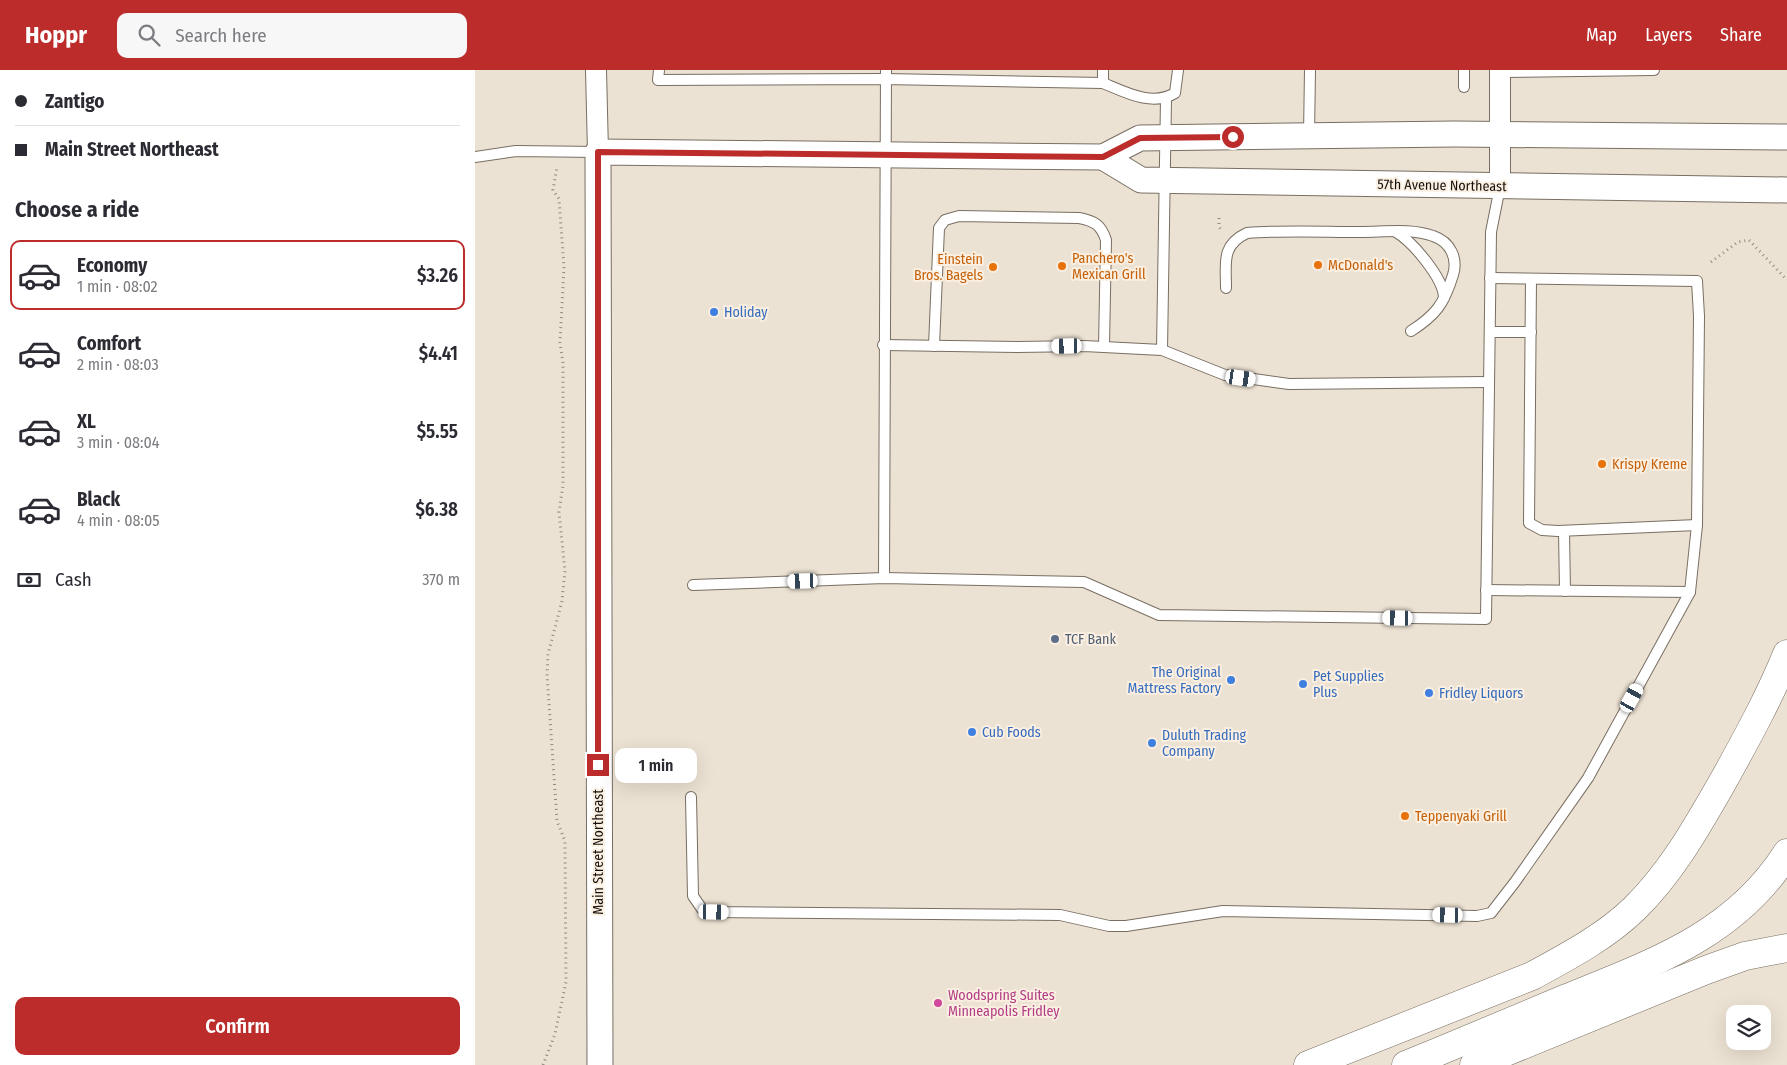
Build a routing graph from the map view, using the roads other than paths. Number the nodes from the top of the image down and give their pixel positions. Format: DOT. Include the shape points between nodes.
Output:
graph roads {
  1 [pos="596,70"];
  2 [pos="659,70"];
  3 [pos="1103,70"];
  4 [pos="1178,70"];
  5 [pos="1310,70"];
  6 [pos="1464,70"];
  7 [pos="1654,70"];
  8 [pos="1500,71"];
  9 [pos="885,75"];
  10 [pos="1103,83"];
  11 [pos="1464,87"];
  12 [pos="1165,99"];
  13 [pos="1501,135"];
  14 [pos="1309,136"];
  15 [pos="1165,138"];
  16 [pos="1787,138"];
  17 [pos="598,152"];
  18 [pos="884,155"];
  19 [pos="475,157"];
  20 [pos="1103,157"];
  21 [pos="1165,180"];
  22 [pos="1500,187"];
  23 [pos="1787,190"];
  24 [pos="1396,232"];
  25 [pos="1490,278"];
  26 [pos="1531,279"];
  27 [pos="1226,288"];
  28 [pos="1443,301"];
  29 [pos="1411,331"];
  30 [pos="1490,332"];
  31 [pos="1531,332"];
  32 [pos="883,345"];
  33 [pos="935,346"];
  34 [pos="1104,346"];
  35 [pos="1162,350"];
  36 [pos="1489,382"];
  37 [pos="1697,525"];
  38 [pos="1564,531"];
  39 [pos="884,578"];
  40 [pos="693,585"];
  41 [pos="1487,590"];
  42 [pos="1565,591"];
  43 [pos="1689,592"];
  44 [pos="1787,654"];
  45 [pos="691,797"];
  46 [pos="1787,853"];
  47 [pos="1787,948"];
  48 [pos="600,1065"];
  49 [pos="1308,1065"];
  50 [pos="1406,1065"];
  51 [pos="1475,1065"];
  1 -- 17 [label="street, Main Street Northeast"];
  2 -- 9 [label="lane" via="659,80"];
  3 -- 10 [label="lane"];
  4 -- 12 [label="lane" via="1175,93"];
  5 -- 14 [label="lane"];
  6 -- 11 [label="lane"];
  7 -- 8 [label="lane"];
  8 -- 13 [label="street"];
  9 -- 10 [label="lane"];
  9 -- 18 [label="lane"];
  10 -- 12 [label="lane" via="1134,96"];
  12 -- 15 [label="lane"];
  13 -- 14 [label="street"];
  13 -- 16 [label="street"];
  13 -- 22 [label="street"];
  14 -- 15 [label="street"];
  15 -- 20 [label="street" via="1140,138"];
  15 -- 21 [label="lane"];
  17 -- 18 [label="street"];
  17 -- 19 [label="lane" via="516,151"];
  17 -- 48 [label="street, Main Street Northeast"];
  18 -- 20 [label="street"];
  18 -- 32 [label="lane"];
  20 -- 21 [label="street, 57th Avenue Northeast" via="1141,180"];
  21 -- 22 [label="street, 57th Avenue Northeast"];
  21 -- 35 [label="lane"];
  22 -- 23 [label="street, 57th Avenue Northeast"];
  22 -- 25 [label="lane" via="1491,232"];
  24 -- 27 [label="lane" via="1247,233 1231,242 1227,255"];
  24 -- 28 [label="lane" via="1413,245 1439,281 1444,293"];
  24 -- 28 [label="lane" via="1435,236 1452,252 1454,270"];
  25 -- 26 [label="lane"];
  25 -- 30 [label="lane"];
  26 -- 31 [label="lane"];
  26 -- 37 [label="lane" via="1697,281"];
  28 -- 29 [label="lane" via="1435,314"];
  30 -- 31 [label="lane"];
  30 -- 36 [label="lane"];
  31 -- 38 [label="lane" via="1529,523 1542,530"];
  32 -- 33 [label="lane"];
  32 -- 39 [label="lane"];
  33 -- 34 [label="lane"];
  33 -- 34 [label="lane" via="939,228 945,220 959,216 1079,218 1092,220 1102,228 1106,240"];
  34 -- 35 [label="lane"];
  35 -- 36 [label="lane" via="1225,375 1289,384"];
  36 -- 41 [label="lane"];
  37 -- 38 [label="lane"];
  37 -- 43 [label="lane"];
  38 -- 42 [label="lane"];
  39 -- 40 [label="lane"];
  39 -- 41 [label="lane" via="1084,582 1159,615 1486,619"];
  41 -- 42 [label="lane"];
  42 -- 43 [label="lane"];
  43 -- 45 [label="lane" via="1588,778 1491,912 1477,916 1223,910 1109,926 1060,915 714,912 702,909 693,896"];
  44 -- 49 [label="highway" via="1751,732 1695,830 1665,874 1633,911 1565,959 1532,976"];
  46 -- 50 [label="highway" via="1734,914 1686,946"];
  47 -- 51 [label="highway" via="1745,956 1706,970"];
}
